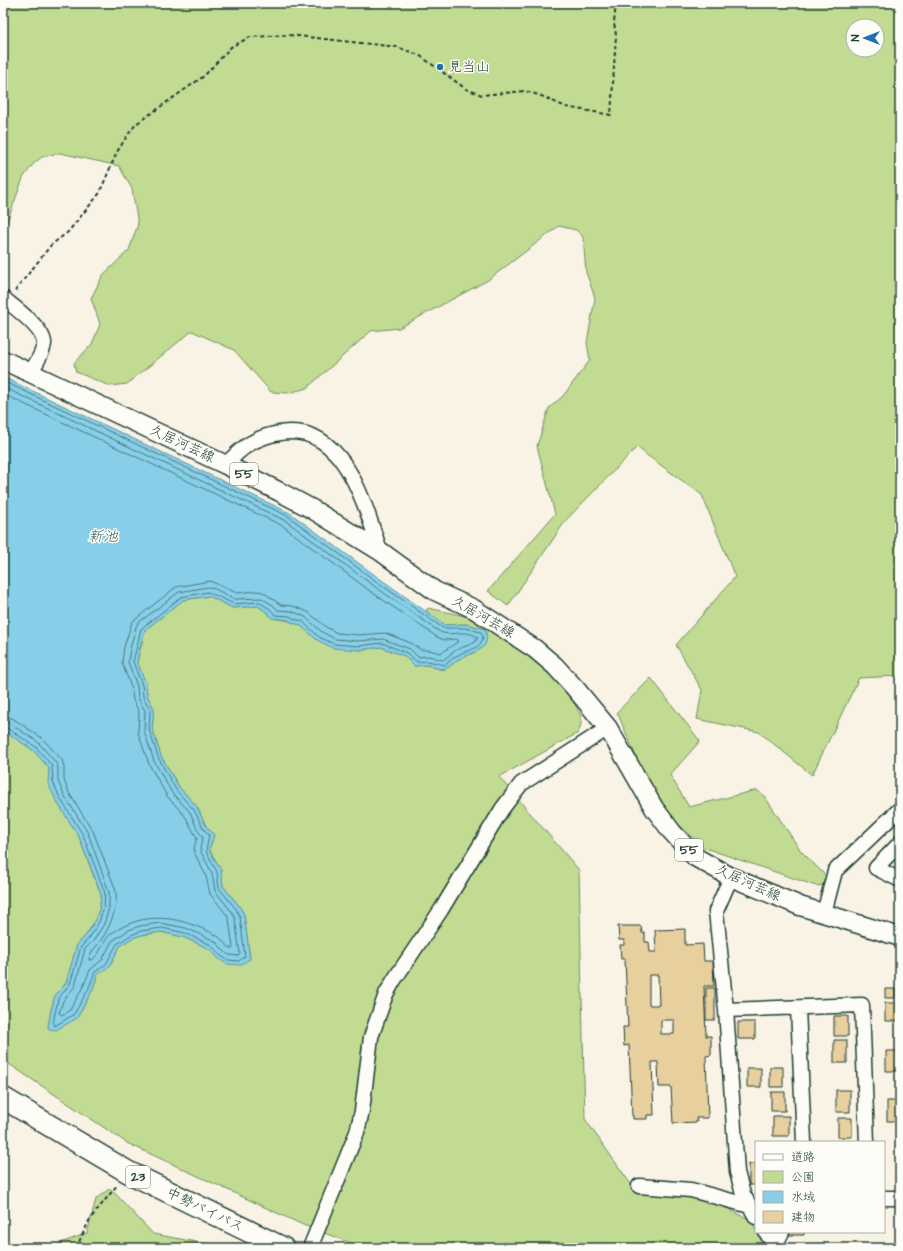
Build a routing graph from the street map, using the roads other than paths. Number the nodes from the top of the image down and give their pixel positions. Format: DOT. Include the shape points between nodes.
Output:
graph roads {
  1 [pos="5,300"];
  2 [pos="3,360"];
  3 [pos="30,373"];
  4 [pos="226,465"];
  5 [pos="380,551"];
  6 [pos="608,728"];
  7 [pos="900,809"];
  8 [pos="900,843"];
  9 [pos="731,877"];
  10 [pos="900,880"];
  11 [pos="824,913"];
  12 [pos="900,937"];
  13 [pos="798,1008"];
  14 [pos="726,1010"];
  15 [pos="3,1098"];
  16 [pos="804,1141"];
  17 [pos="867,1141"];
  18 [pos="639,1186"];
  19 [pos="885,1198"];
  20 [pos="900,1198"];
  21 [pos="751,1203"];
  22 [pos="767,1233"];
  23 [pos="782,1233"];
  24 [pos="280,1247"];
  25 [pos="775,1247"];
  26 [pos="310,1248"];
  1 -- 3 [label="street" via="32,323 43,337 44,345"];
  2 -- 3 [label="main road, 久居河芸線 / 55"];
  3 -- 4 [label="main road, 久居河芸線 / 55"];
  4 -- 5 [label="main road, 久居河芸線 / 55" via="312,510"];
  4 -- 5 [label="street" via="237,452 249,444 274,434 302,433 317,438 329,446 347,467"];
  5 -- 6 [label="main road, 久居河芸線 / 55" via="435,591 474,609 536,649 555,666"];
  6 -- 9 [label="main road, 久居河芸線 / 55" via="654,808 672,832 696,857"];
  6 -- 26 [label="street" via="521,784 502,809 442,910 394,980 386,994 371,1037 357,1132"];
  7 -- 11 [label="street" via="835,871"];
  8 -- 10 [label="street" via="876,868"];
  9 -- 11 [label="main road, 久居河芸線 / 55" via="800,906"];
  9 -- 14 [label="street" via="716,911"];
  11 -- 12 [label="main road, 久居河芸線 / 55"];
  13 -- 14 [label="street"];
  13 -- 16 [label="street"];
  13 -- 17 [label="street" via="862,1005"];
  14 -- 21 [label="street" via="737,1172"];
  15 -- 24 [label="highway, 中勢バイパス / 23" via="128,1172"];
  18 -- 21 [label="street" via="691,1190"];
  19 -- 20 [label="street"];
  22 -- 25 [label="street"];
  23 -- 25 [label="street"];
}
